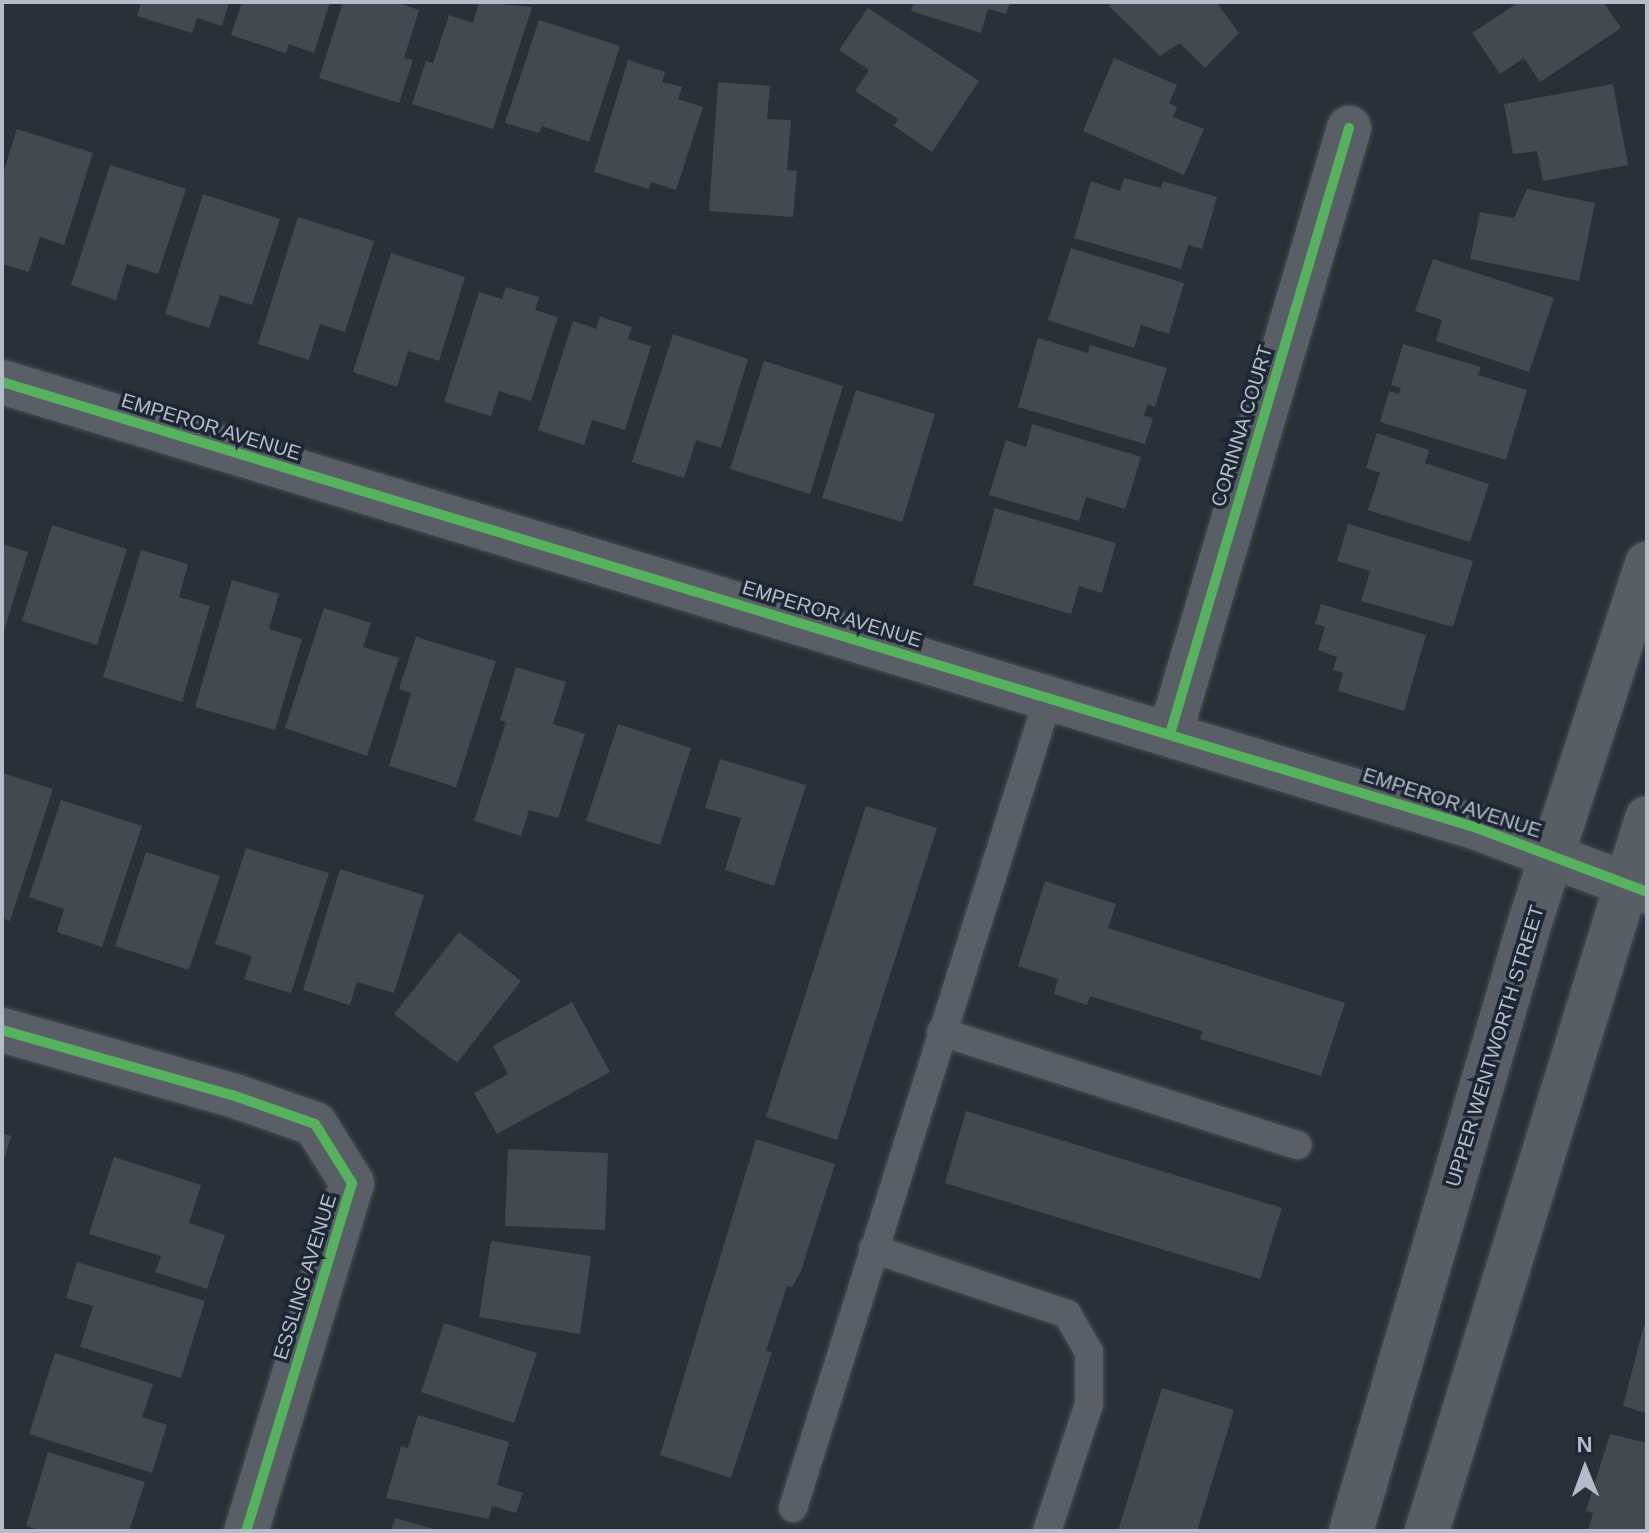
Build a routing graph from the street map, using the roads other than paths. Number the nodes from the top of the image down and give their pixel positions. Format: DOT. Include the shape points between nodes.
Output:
graph roads {
  1 [pos="1349,128"];
  2 [pos="2,382"];
  3 [pos="1647,564"];
  4 [pos="1048,699"];
  5 [pos="1170,734"];
  6 [pos="1647,818"];
  7 [pos="1553,856"];
  8 [pos="1637,888"];
  9 [pos="2,1030"];
  10 [pos="941,1032"];
  11 [pos="1298,1145"];
  12 [pos="873,1249"];
  13 [pos="793,1508"];
  14 [pos="246,1531"];
  15 [pos="1047,1531"];
  16 [pos="1351,1531"];
  17 [pos="1427,1531"];
  1 -- 5 [label="street, CORINNA COURT"];
  2 -- 4 [label="street, EMPEROR AVENUE"];
  3 -- 7 [label="main road, UPPER WENTWORTH STREET"];
  4 -- 5 [label="street, EMPEROR AVENUE"];
  4 -- 10 [label="lane"];
  5 -- 7 [label="street, EMPEROR AVENUE"];
  6 -- 8 [label="main road"];
  7 -- 8 [label="street, EMPEROR AVENUE"];
  7 -- 16 [label="main road, UPPER WENTWORTH STREET"];
  8 -- 17 [label="main road"];
  9 -- 14 [label="street, ESSLING AVENUE" via="315,1124 352,1183"];
  10 -- 11 [label="lane"];
  10 -- 12 [label="lane"];
  12 -- 13 [label="lane"];
  12 -- 15 [label="lane" via="1067,1314 1089,1352 1089,1404"];
}
